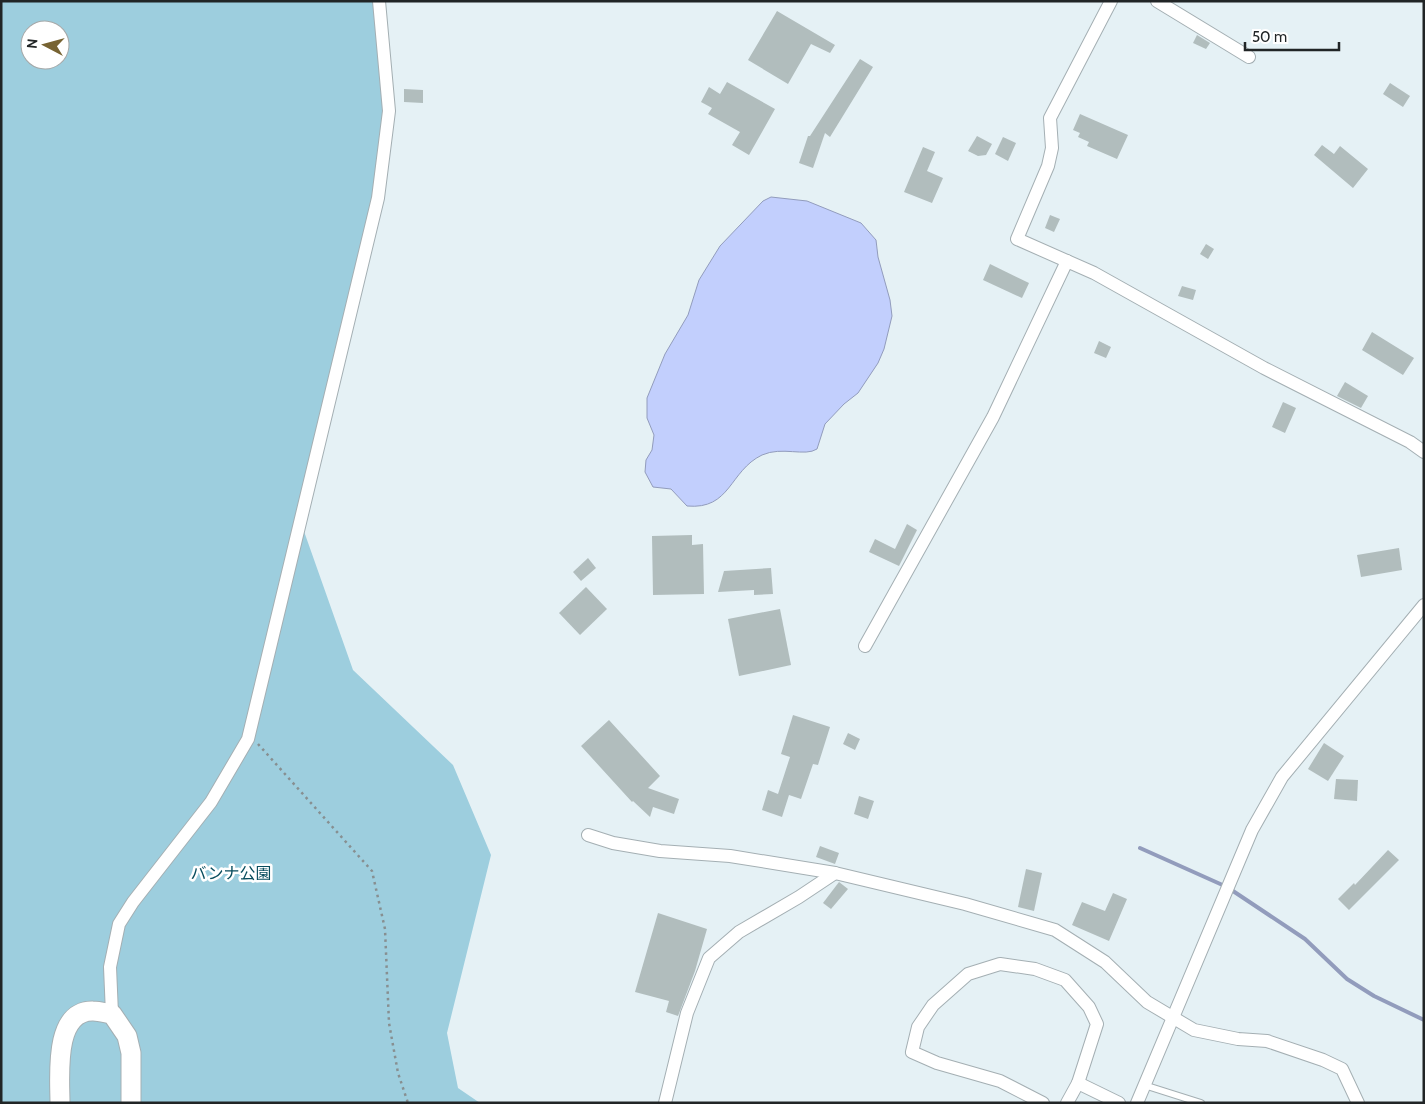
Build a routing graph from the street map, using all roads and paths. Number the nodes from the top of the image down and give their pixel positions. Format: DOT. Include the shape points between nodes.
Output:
graph roads {
  1 [pos="379,1"];
  2 [pos="1112,1"];
  3 [pos="1157,1"];
  4 [pos="1249,57"];
  5 [pos="1066,261"];
  6 [pos="1424,452"];
  7 [pos="1424,605"];
  8 [pos="865,646"];
  9 [pos="250,735"];
  10 [pos="588,835"];
  11 [pos="835,873"];
  12 [pos="111,1007"];
  13 [pos="1173,1018"];
  14 [pos="1078,1083"];
  15 [pos="1144,1085"];
  16 [pos="60,1103"];
  17 [pos="131,1103"];
  18 [pos="408,1103"];
  19 [pos="665,1103"];
  20 [pos="1043,1103"];
  21 [pos="1066,1103"];
  22 [pos="1119,1103"];
  23 [pos="1137,1103"];
  24 [pos="1201,1103"];
  25 [pos="1358,1103"];
  1 -- 9 [label="street" via="388,111 378,198"];
  2 -- 5 [label="street" via="1050,118 1052,148 1048,166 1017,239"];
  3 -- 4 [label="street"];
  5 -- 6 [label="street" via="1094,273"];
  5 -- 8 [label="street" via="993,417"];
  7 -- 13 [label="street" via="1282,777 1252,830"];
  9 -- 12 [label="street" via="211,802 119,924 112,951"];
  9 -- 18 [label="path" via="372,871 385,929 390,1023 398,1073"];
  10 -- 11 [label="street" via="660,851 730,856"];
  11 -- 13 [label="street" via="1056,930 1105,962 1147,1002"];
  11 -- 19 [label="street" via="739,932 709,958 688,1013"];
  12 -- 16 [label="street" via="91,1010 76,1017 65,1032 59,1053"];
  12 -- 17 [label="street" via="127,1036 131,1053"];
  13 -- 15 [label="street"];
  13 -- 25 [label="street" via="1194,1030 1267,1041 1324,1060 1342,1069"];
  14 -- 20 [label="street" via="1097,1024 1089,1007 1065,980 1035,969 1000,964 968,974 934,1004 918,1027 912,1052 937,1063 1000,1081"];
  14 -- 21 [label="street"];
  14 -- 22 [label="street"];
  15 -- 23 [label="street"];
  15 -- 24 [label="lane"];
}
